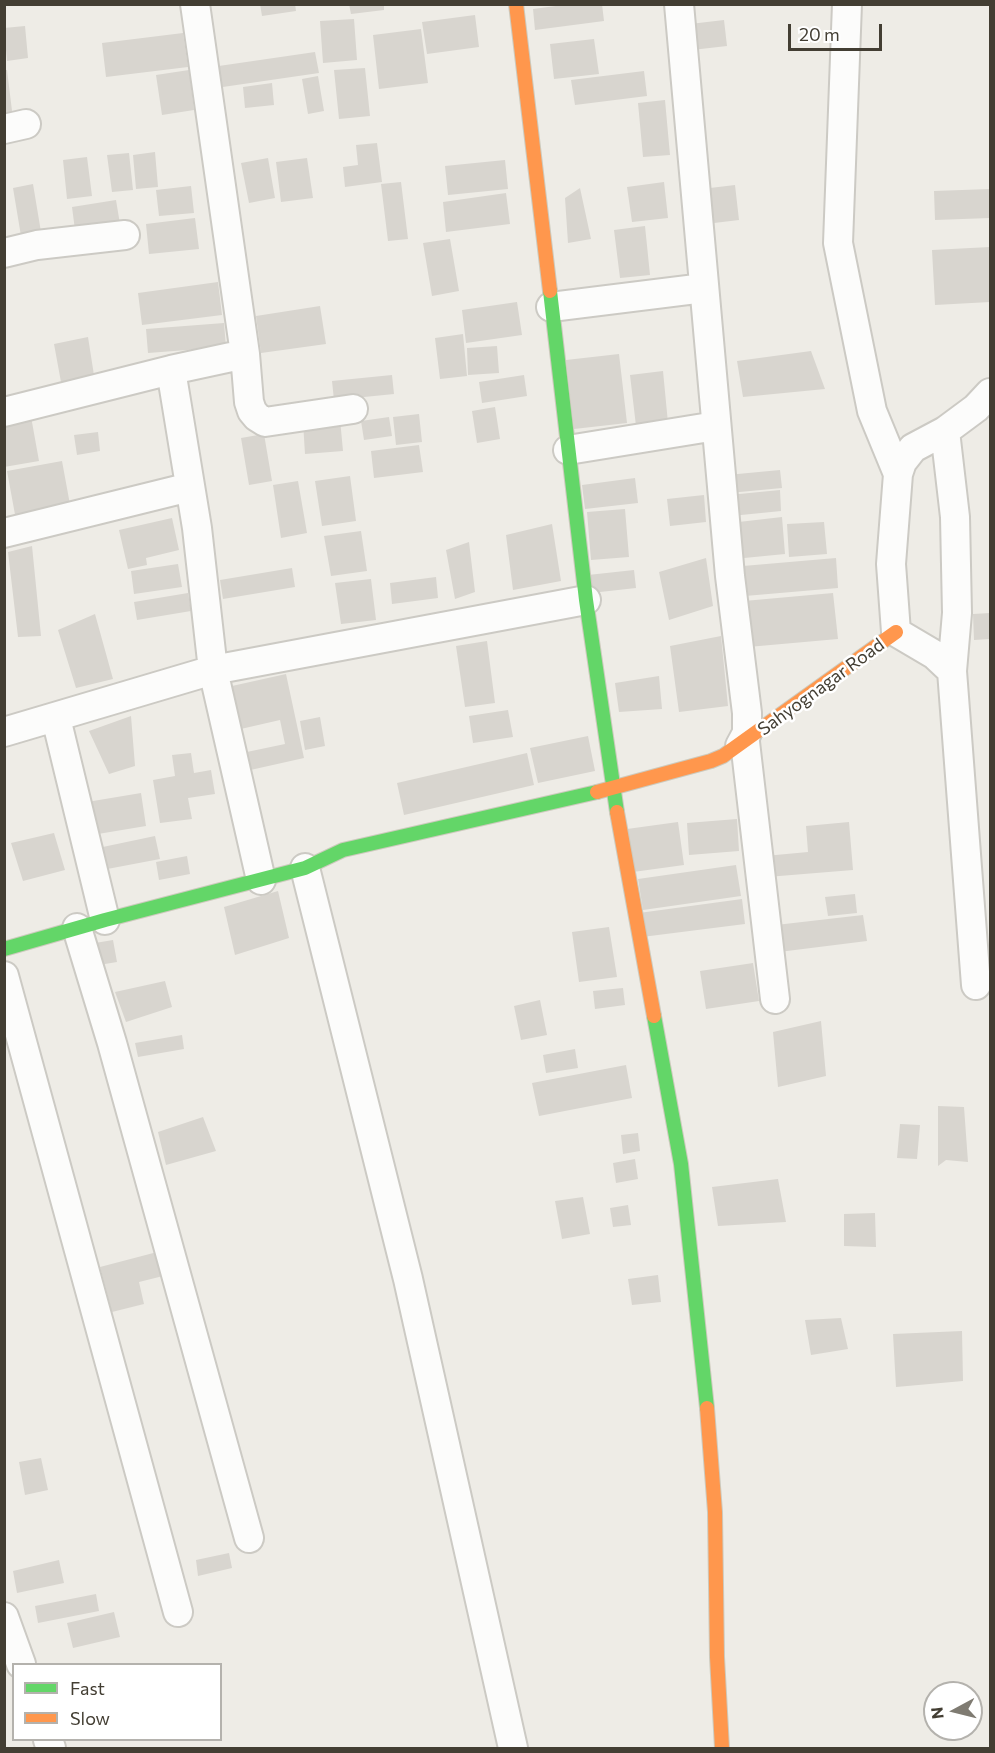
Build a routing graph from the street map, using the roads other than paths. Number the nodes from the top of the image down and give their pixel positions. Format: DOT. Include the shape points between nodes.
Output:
graph roads {
  1 [pos="195,4"];
  2 [pos="516,4"];
  3 [pos="679,4"];
  4 [pos="847,4"];
  5 [pos="125,235"];
  6 [pos="4,253"];
  7 [pos="704,288"];
  8 [pos="551,307"];
  9 [pos="245,354"];
  10 [pos="171,370"];
  11 [pos="990,393"];
  12 [pos="353,409"];
  13 [pos="4,412"];
  14 [pos="716,426"];
  15 [pos="945,431"];
  16 [pos="568,450"];
  17 [pos="898,474"];
  18 [pos="190,487"];
  19 [pos="4,532"];
  20 [pos="586,600"];
  21 [pos="896,632"];
  22 [pos="213,670"];
  23 [pos="952,671"];
  24 [pos="56,718"];
  25 [pos="4,732"];
  26 [pos="742,744"];
  27 [pos="613,788"];
  28 [pos="305,868"];
  29 [pos="261,880"];
  30 [pos="105,920"];
  31 [pos="77,928"];
  32 [pos="4,949"];
  33 [pos="4,976"];
  34 [pos="976,985"];
  35 [pos="775,999"];
  36 [pos="249,1538"];
  37 [pos="178,1612"];
  38 [pos="4,1617"];
  39 [pos="20,1663"];
  40 [pos="513,1749"];
  41 [pos="722,1749"];
  1 -- 9 [label="street"];
  2 -- 8 [label="street"];
  3 -- 7 [label="street"];
  4 -- 17 [label="street" via="838,243 872,411"];
  5 -- 6 [label="street" via="37,245"];
  7 -- 8 [label="street"];
  7 -- 14 [label="street"];
  8 -- 16 [label="street"];
  9 -- 10 [label="street"];
  9 -- 12 [label="street" via="249,402 257,417 265,422"];
  10 -- 13 [label="street"];
  10 -- 18 [label="street"];
  11 -- 15 [label="street, Sahyognagar Road"];
  14 -- 16 [label="street"];
  14 -- 26 [label="street" via="747,712 747,733"];
  15 -- 17 [label="street, Sahyognagar Road" via="913,448"];
  15 -- 23 [label="street" via="955,541 957,613"];
  16 -- 20 [label="street"];
  17 -- 21 [label="street, Sahyognagar Road" via="891,564"];
  18 -- 19 [label="street"];
  18 -- 22 [label="street"];
  20 -- 22 [label="street"];
  20 -- 27 [label="street"];
  21 -- 23 [label="street"];
  21 -- 26 [label="street, Sahyognagar Road"];
  22 -- 24 [label="street"];
  22 -- 29 [label="street"];
  23 -- 34 [label="street"];
  24 -- 25 [label="street"];
  24 -- 30 [label="street"];
  26 -- 27 [label="street, Sahyognagar Road" via="711,761"];
  26 -- 35 [label="street"];
  27 -- 28 [label="street, Sahyognagar Road" via="343,850"];
  27 -- 41 [label="street" via="685,1199 714,1490"];
  28 -- 29 [label="street, Sahyognagar Road"];
  28 -- 40 [label="street" via="408,1279"];
  29 -- 30 [label="street, Sahyognagar Road"];
  30 -- 31 [label="street, Sahyognagar Road"];
  31 -- 32 [label="street, Sahyognagar Road"];
  31 -- 36 [label="street"];
  33 -- 37 [label="street"];
  38 -- 39 [label="street"];
}
